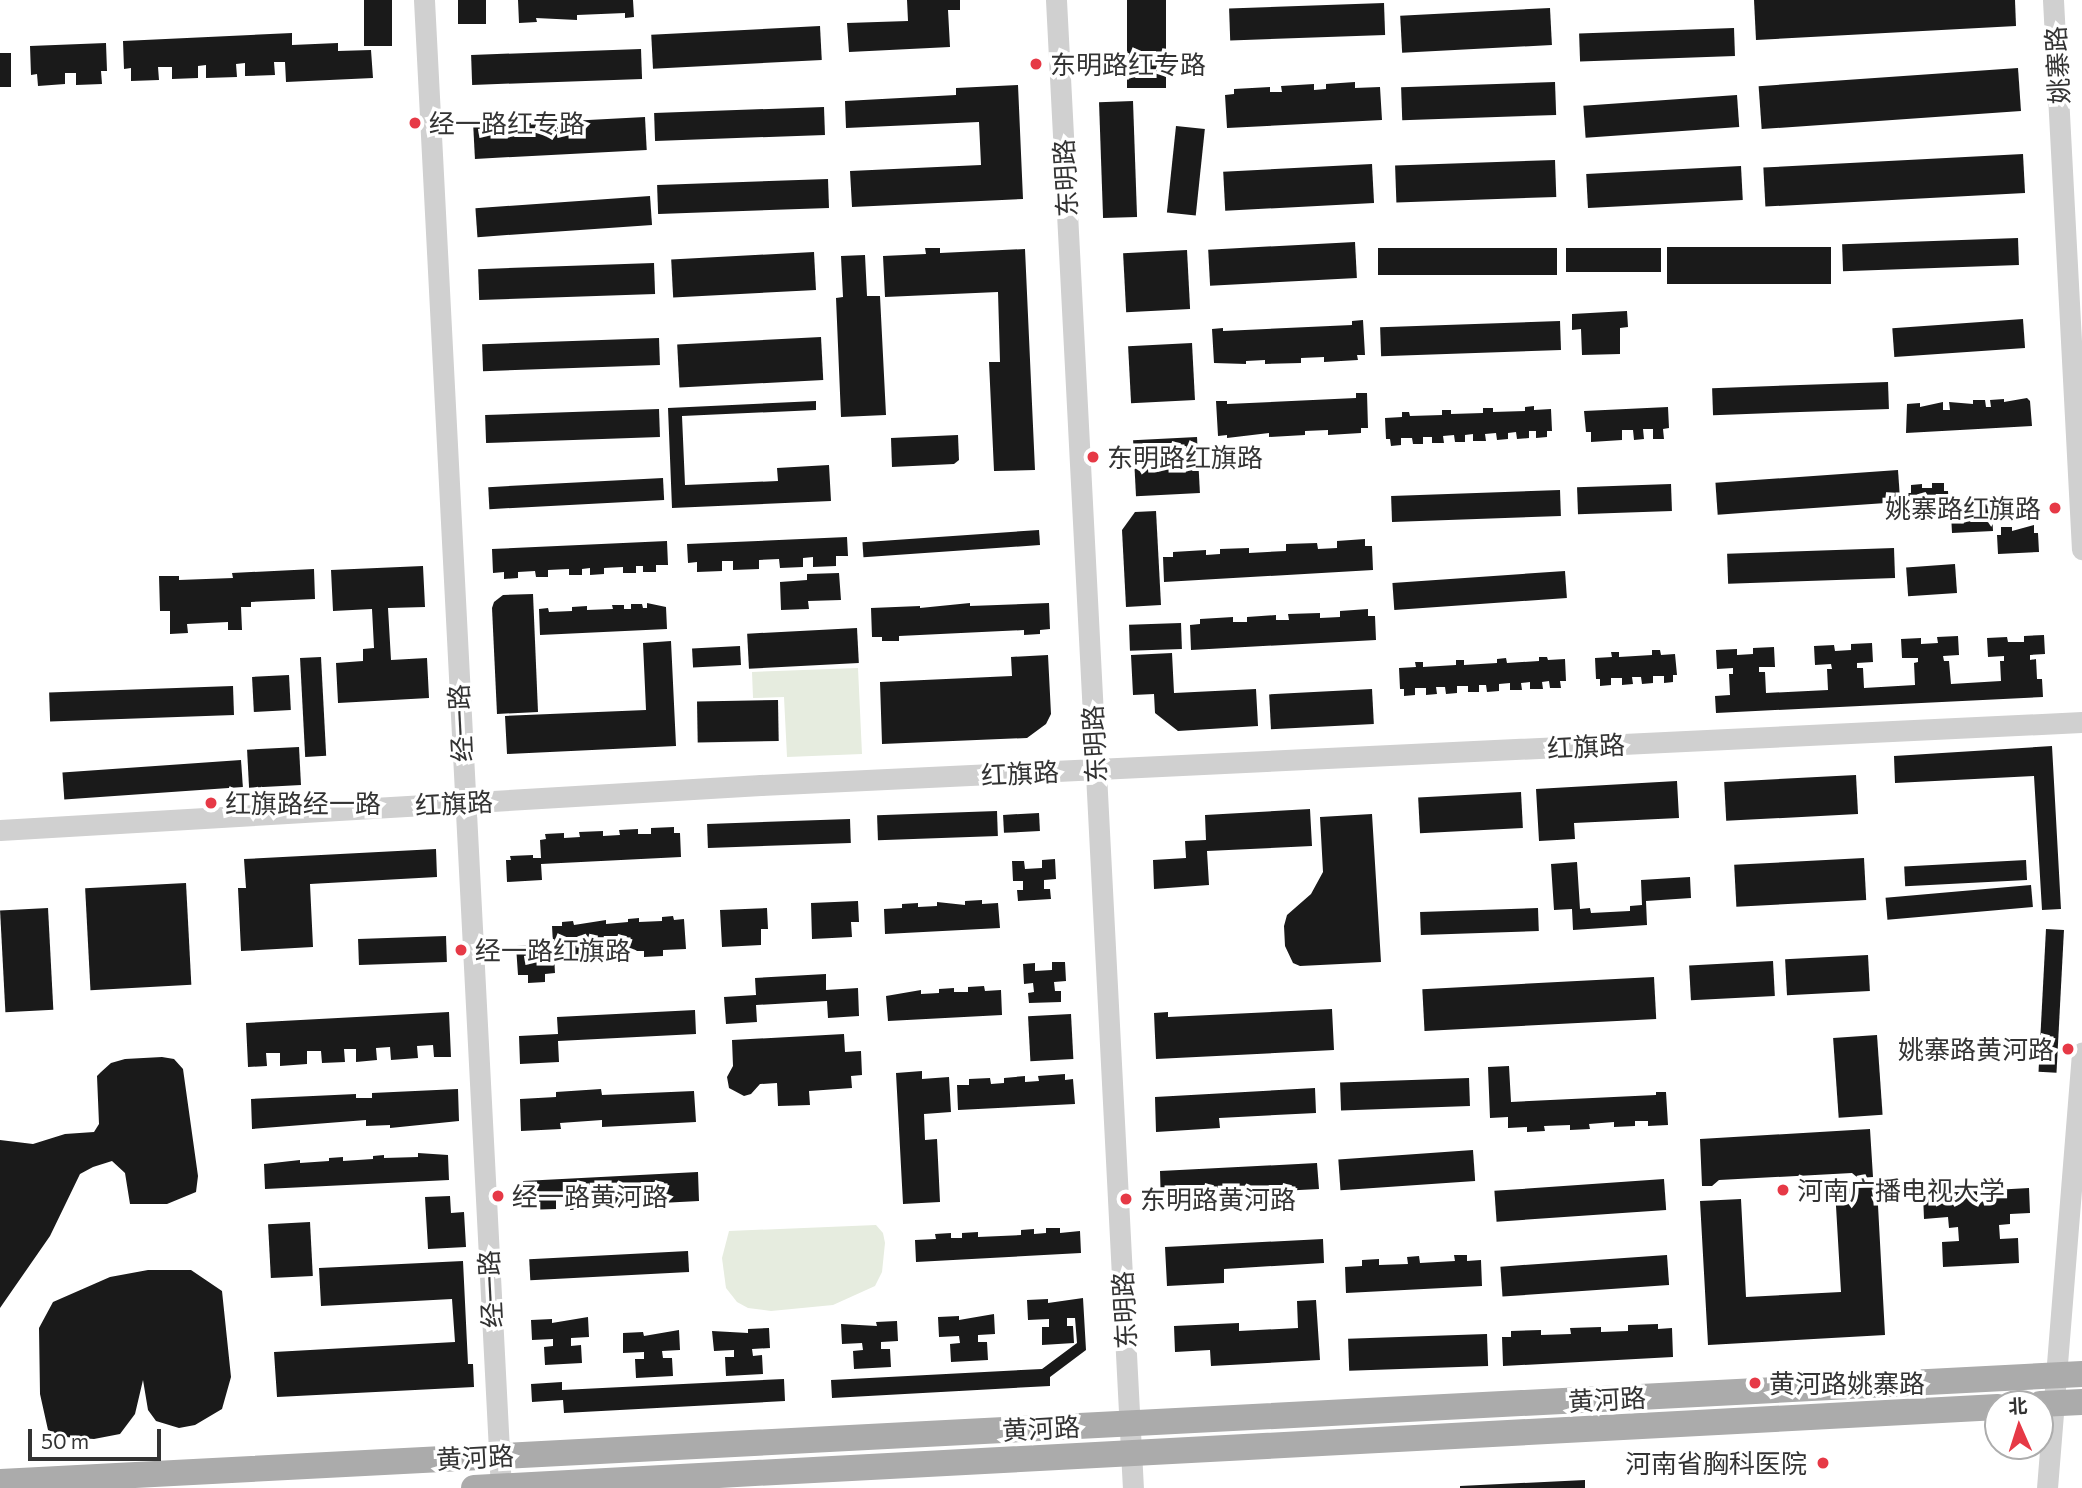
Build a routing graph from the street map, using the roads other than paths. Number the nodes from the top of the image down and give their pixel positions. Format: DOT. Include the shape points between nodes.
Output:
graph roads {
  1 [pos="424,0"];
  2 [pos="1056,0"];
  3 [pos="2053,0"];
  4 [pos="2082,549"];
  5 [pos="2082,722"];
  6 [pos="1096,769"];
  7 [pos="464,803"];
  8 [pos="0,830"];
  9 [pos="2082,1052"];
  10 [pos="2069,1375"];
  11 [pos="2054,1395"];
  12 [pos="2082,1402"];
  13 [pos="2054,1404"];
  14 [pos="1984,1407"];
  15 [pos="1130,1423"];
  16 [pos="1131,1454"];
  17 [pos="499,1456"];
  18 [pos="2047,1460"];
  19 [pos="0,1482"];
  20 [pos="501,1487"];
  21 [pos="474,1488"];
  22 [pos="1133,1488"];
  23 [pos="2047,1488"];
  1 -- 7 [label="street, 经一路"];
  2 -- 6 [label="street, 东明路"];
  3 -- 4 [label="street, 姚寨路"];
  5 -- 6 [label="street, 红旗路"];
  6 -- 7 [label="street, 红旗路"];
  6 -- 15 [label="street, 东明路"];
  7 -- 8 [label="street, 红旗路"];
  7 -- 17 [label="street, 经一路"];
  9 -- 10 [label="street"];
  10 -- 11 [label="street"];
  10 -- 15 [label="main road, 黄河路"];
  12 -- 13 [label="main road"];
  14 -- 16 [label="main road, 黄河路"];
  15 -- 16 [label="street, 东明路"];
  15 -- 17 [label="main road, 黄河路"];
  16 -- 20 [label="main road, 黄河路"];
  16 -- 22 [label="street, 东明路"];
  17 -- 19 [label="main road, 黄河路"];
  17 -- 20 [label="street, 经一路"];
  18 -- 23 [label="street"];
  20 -- 21 [label="main road, 黄河路"];
}
